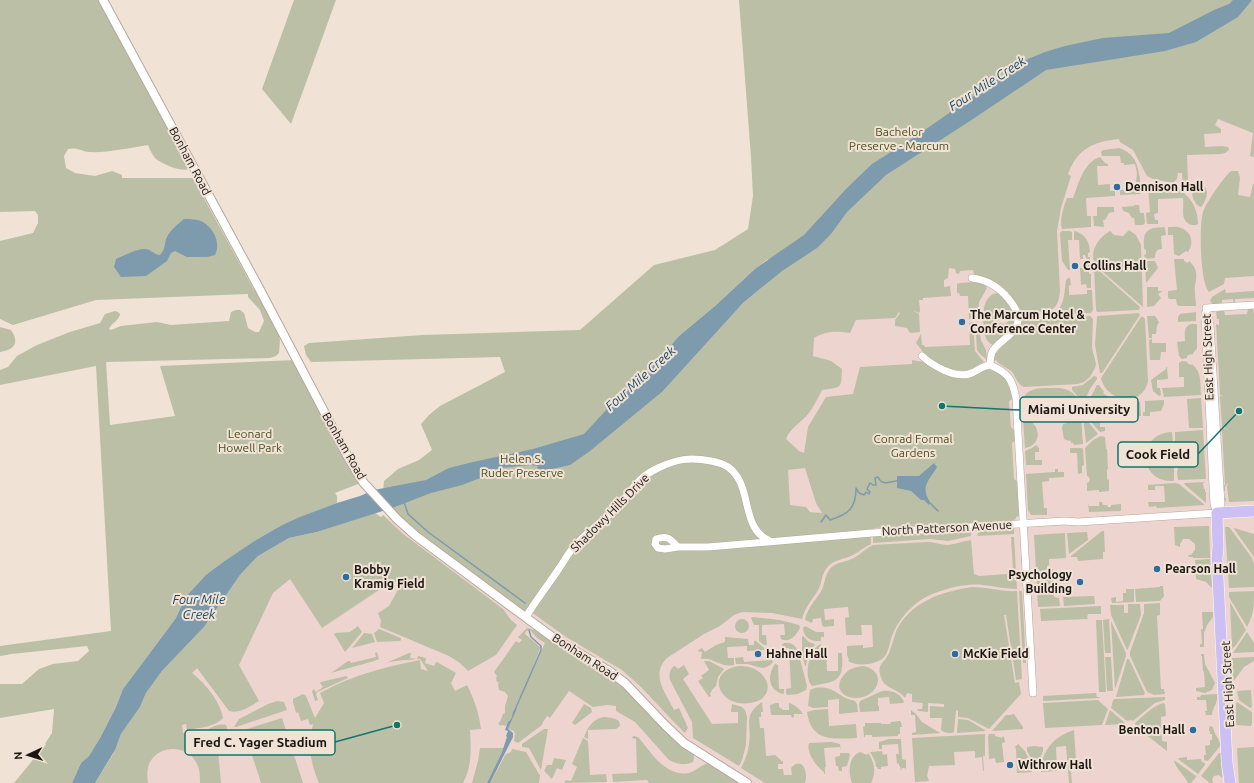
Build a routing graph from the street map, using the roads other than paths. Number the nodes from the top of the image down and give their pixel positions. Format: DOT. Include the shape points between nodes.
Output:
graph roads {
  1 [pos="103,0"];
  2 [pos="972,278"];
  3 [pos="1254,305"];
  4 [pos="922,356"];
  5 [pos="990,365"];
  6 [pos="1254,511"];
  7 [pos="1217,513"];
  8 [pos="1024,524"];
  9 [pos="772,541"];
  10 [pos="678,547"];
  11 [pos="526,617"];
  12 [pos="1033,692"];
  13 [pos="1230,779"];
  14 [pos="747,783"];
  1 -- 11 [label="street, Bonham Road" via="259,288 342,448 363,482 416,536"];
  2 -- 5 [label="street" via="993,285 1006,295 1017,311 1018,324 992,352"];
  3 -- 7 [label="street, East High Street" via="1206,308 1214,504"];
  4 -- 5 [label="street" via="936,367 963,375"];
  5 -- 8 [label="street" via="1008,375 1014,385"];
  6 -- 7 [label="highway"];
  7 -- 8 [label="street, North Patterson Avenue"];
  7 -- 13 [label="highway, East High Street" via="1218,547 1222,558 1232,762"];
  8 -- 9 [label="street, North Patterson Avenue"];
  8 -- 12 [label="street"];
  9 -- 10 [label="street, North Patterson Avenue"];
  9 -- 11 [label="street, Shadowy Hills Drive" via="763,538 757,532 751,521 740,482 734,472 718,463 702,459 673,461 641,478 620,505 574,546"];
  11 -- 14 [label="street, Bonham Road" via="615,675 684,743"];
}
